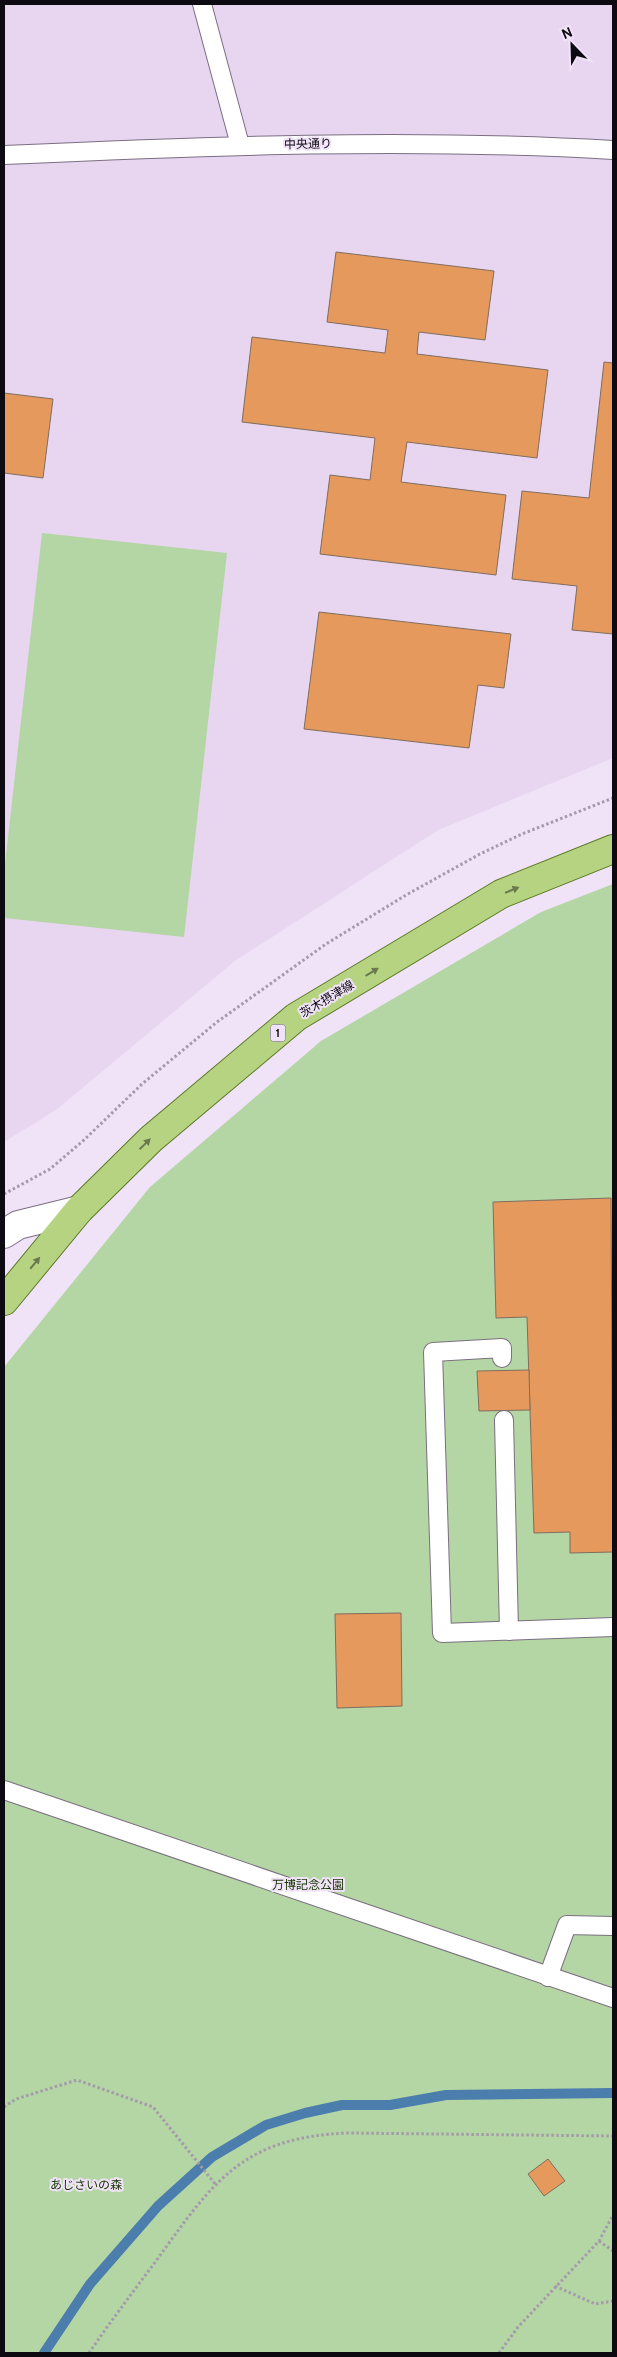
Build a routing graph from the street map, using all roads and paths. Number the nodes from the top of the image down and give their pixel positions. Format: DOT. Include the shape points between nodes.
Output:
graph roads {
  1 [pos="202,4"];
  2 [pos="240,145"];
  3 [pos="613,150"];
  4 [pos="4,155"];
  5 [pos="613,849"];
  6 [pos="79,1210"];
  7 [pos="4,1234"];
  8 [pos="4,1301"];
  9 [pos="502,1358"];
  10 [pos="504,1420"];
  11 [pos="613,1627"];
  12 [pos="509,1631"];
  13 [pos="4,1790"];
  14 [pos="613,1926"];
  15 [pos="548,1977"];
  16 [pos="613,1998"];
  17 [pos="4,2107"];
  18 [pos="613,2136"];
  19 [pos="216,2185"];
  20 [pos="613,2215"];
  21 [pos="599,2241"];
  22 [pos="613,2252"];
  23 [pos="555,2286"];
  24 [pos="613,2301"];
  25 [pos="89,2353"];
  26 [pos="499,2353"];
  1 -- 2 [label="lane"];
  2 -- 3 [label="lane, 中央通り" via="427,142"];
  2 -- 4 [label="lane, 中央通り"];
  6 -- 5 [label="main road, 茨木摂津線 / 1, one-way" via="150,1139 296,1017 501,894"];
  6 -- 7 [label="street" via="18,1225"];
  8 -- 6 [label="main road, 茨木摂津線 / 1, one-way"];
  9 -- 12 [label="lane" via="502,1348 433,1352 442,1633"];
  10 -- 12 [label="lane"];
  11 -- 12 [label="lane"];
  13 -- 15 [label="lane"];
  14 -- 15 [label="lane" via="568,1924"];
  15 -- 16 [label="lane"];
  17 -- 19 [label="path" via="16,2099 77,2080 153,2107"];
  18 -- 19 [label="path" via="321,2134 264,2150 238,2164"];
  19 -- 25 [label="path" via="198,2203"];
  20 -- 21 [label="path"];
  21 -- 22 [label="path"];
  21 -- 23 [label="path"];
  23 -- 24 [label="path" via="595,2304"];
  23 -- 26 [label="path"];
}
